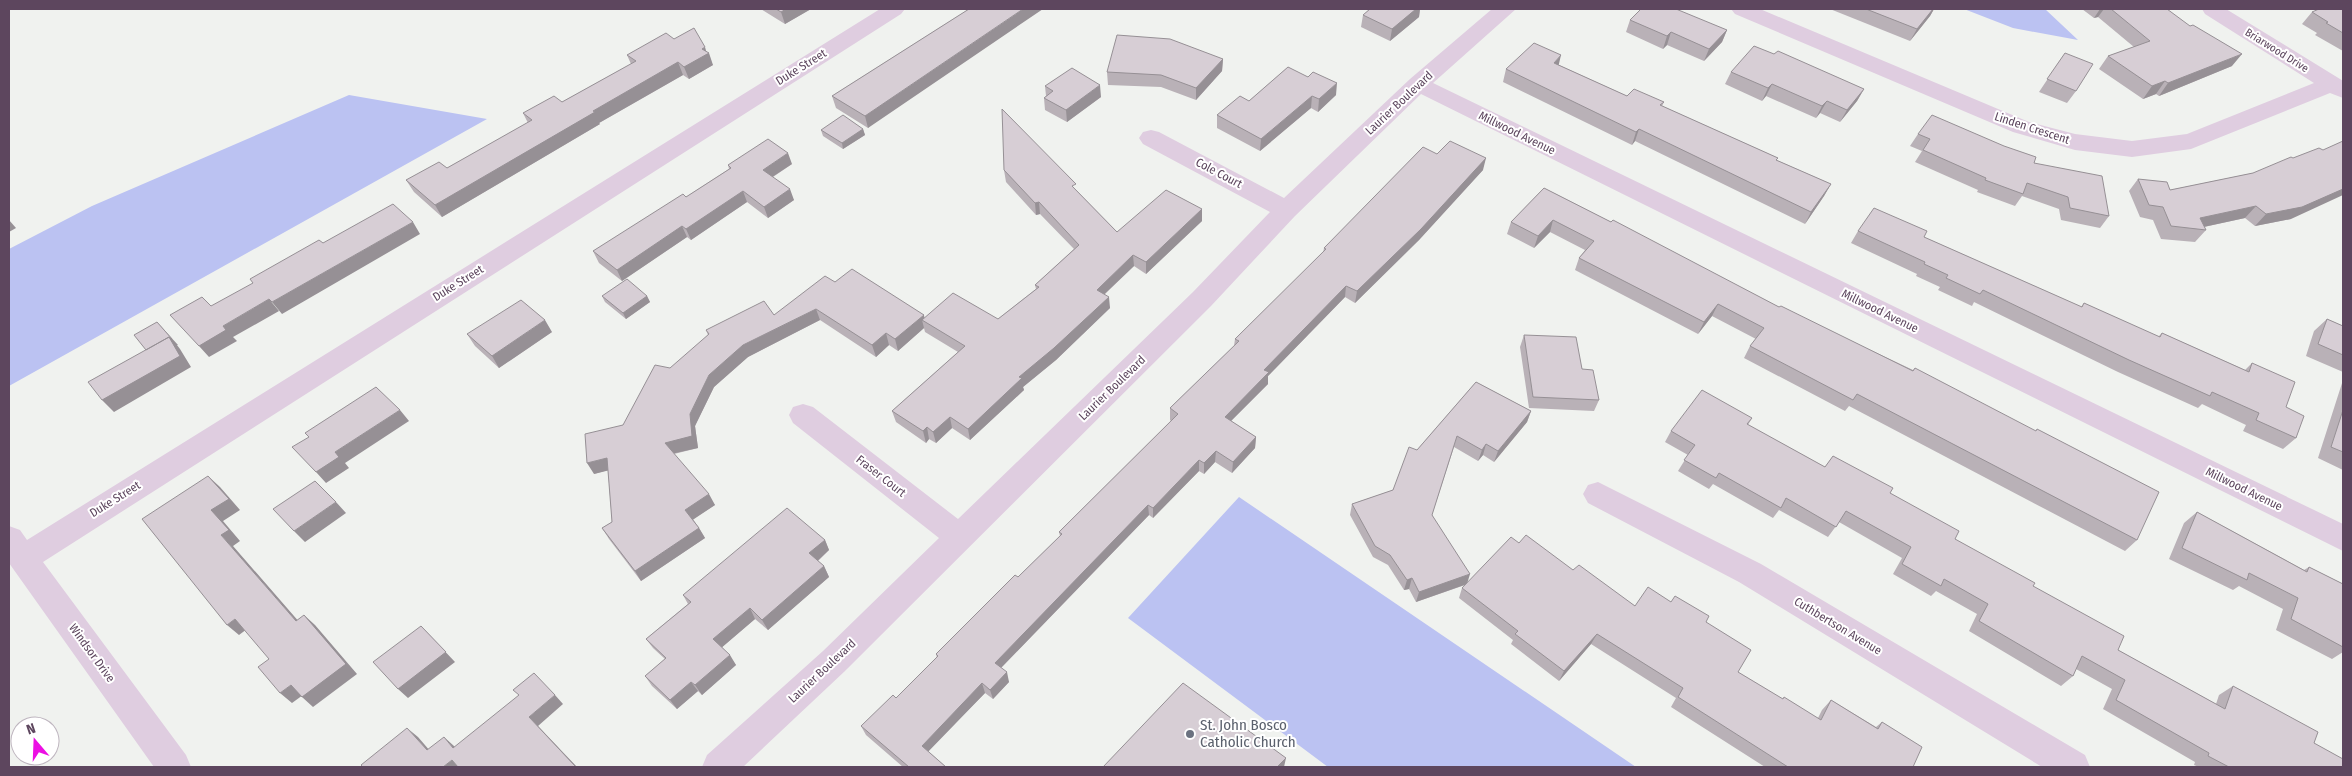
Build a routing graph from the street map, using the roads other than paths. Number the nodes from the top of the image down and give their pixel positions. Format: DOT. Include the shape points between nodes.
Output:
graph roads {
  1 [pos="894,9"];
  2 [pos="1504,9"];
  3 [pos="1742,9"];
  4 [pos="2212,9"];
  5 [pos="1418,84"];
  6 [pos="2338,88"];
  7 [pos="1151,138"];
  8 [pos="1286,210"];
  9 [pos="802,415"];
  10 [pos="1598,494"];
  11 [pos="959,537"];
  12 [pos="2343,538"];
  13 [pos="16,550"];
  14 [pos="174,767"];
  15 [pos="718,767"];
  16 [pos="2073,767"];
  1 -- 13 [label="street, Duke Street" via="92,514"];
  2 -- 5 [label="street, Laurier Boulevard"];
  3 -- 6 [label="street, Linden Crescent" via="2021,127 2075,142 2132,148 2191,141"];
  4 -- 6 [label="street, Briarwood Drive"];
  5 -- 8 [label="street, Laurier Boulevard"];
  5 -- 12 [label="street, Millwood Avenue"];
  7 -- 8 [label="street, Cole Court"];
  8 -- 11 [label="street, Laurier Boulevard" via="1202,300"];
  9 -- 11 [label="street, Fraser Court"];
  10 -- 16 [label="street, Cuthbertson Avenue" via="1750,573"];
  11 -- 15 [label="street, Laurier Boulevard" via="834,661"];
  13 -- 14 [label="street, Windsor Drive"];
}
